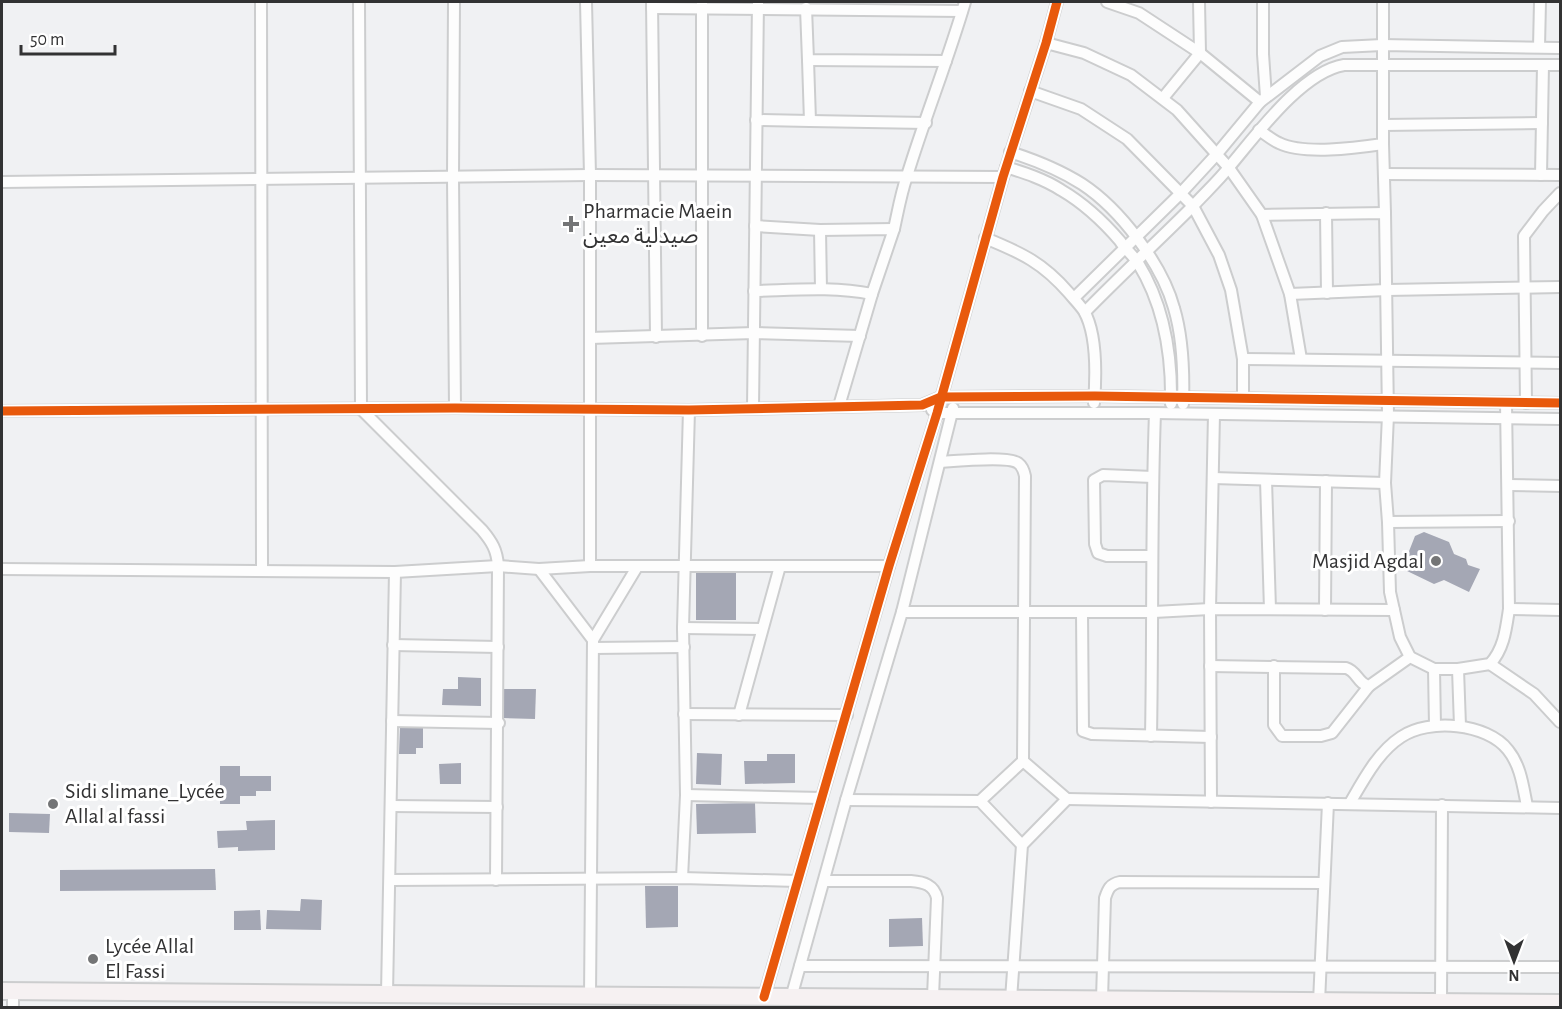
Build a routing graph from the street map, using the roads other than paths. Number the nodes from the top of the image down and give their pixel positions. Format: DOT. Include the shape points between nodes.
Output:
graph roads {
  1 [pos="261,2"];
  2 [pos="359,2"];
  3 [pos="454,2"];
  4 [pos="586,2"];
  5 [pos="1057,2"];
  6 [pos="1107,2"];
  7 [pos="1199,2"];
  8 [pos="1263,2"];
  9 [pos="1383,2"];
  10 [pos="1540,2"];
  11 [pos="652,4"];
  12 [pos="702,4"];
  13 [pos="758,4"];
  14 [pos="872,5"];
  15 [pos="963,6"];
  16 [pos="1139,7"];
  17 [pos="806,8"];
  18 [pos="1046,43"];
  19 [pos="1382,45"];
  20 [pos="1539,47"];
  21 [pos="1560,48"];
  22 [pos="1200,53"];
  23 [pos="808,60"];
  24 [pos="946,61"];
  25 [pos="1383,64"];
  26 [pos="1543,65"];
  27 [pos="1560,65"];
  28 [pos="1302,69"];
  29 [pos="1312,80"];
  30 [pos="1030,90"];
  31 [pos="1163,98"];
  32 [pos="1263,99"];
  33 [pos="756,120"];
  34 [pos="810,121"];
  35 [pos="926,123"];
  36 [pos="1542,123"];
  37 [pos="1383,125"];
  38 [pos="1258,130"];
  39 [pos="1383,144"];
  40 [pos="1010,152"];
  41 [pos="1216,155"];
  42 [pos="1229,168"];
  43 [pos="1004,172"];
  44 [pos="1384,174"];
  45 [pos="590,175"];
  46 [pos="653,175"];
  47 [pos="702,175"];
  48 [pos="755,175"];
  49 [pos="1541,175"];
  50 [pos="1560,175"];
  51 [pos="906,176"];
  52 [pos="453,177"];
  53 [pos="361,178"];
  54 [pos="262,179"];
  55 [pos="2,182"];
  56 [pos="1181,193"];
  57 [pos="1560,193"];
  58 [pos="1193,206"];
  59 [pos="1326,213"];
  60 [pos="1385,213"];
  61 [pos="1262,215"];
  62 [pos="755,226"];
  63 [pos="894,229"];
  64 [pos="820,230"];
  65 [pos="985,238"];
  66 [pos="1136,238"];
  67 [pos="1125,248"];
  68 [pos="1146,251"];
  69 [pos="1136,260"];
  70 [pos="1560,287"];
  71 [pos="1525,288"];
  72 [pos="821,289"];
  73 [pos="1387,290"];
  74 [pos="754,291"];
  75 [pos="1327,293"];
  76 [pos="872,294"];
  77 [pos="1290,294"];
  78 [pos="1074,298"];
  79 [pos="1085,312"];
  80 [pos="754,333"];
  81 [pos="702,336"];
  82 [pos="860,336"];
  83 [pos="656,337"];
  84 [pos="590,339"];
  85 [pos="1243,359"];
  86 [pos="1301,359"];
  87 [pos="1387,361"];
  88 [pos="1525,363"];
  89 [pos="1560,363"];
  90 [pos="1095,396"];
  91 [pos="941,397"];
  92 [pos="956,398"];
  93 [pos="1172,398"];
  94 [pos="1184,398"];
  95 [pos="1243,399"];
  96 [pos="1388,401"];
  97 [pos="1506,403"];
  98 [pos="1526,403"];
  99 [pos="1560,403"];
  100 [pos="922,405"];
  101 [pos="839,406"];
  102 [pos="455,408"];
  103 [pos="753,408"];
  104 [pos="261,409"];
  105 [pos="362,409"];
  106 [pos="590,410"];
  107 [pos="689,410"];
  108 [pos="2,411"];
  109 [pos="1093,412"];
  110 [pos="938,413"];
  111 [pos="952,413"];
  112 [pos="1155,413"];
  113 [pos="1171,413"];
  114 [pos="1183,414"];
  115 [pos="1214,414"];
  116 [pos="1388,415"];
  117 [pos="1507,418"];
  118 [pos="1560,419"];
  119 [pos="940,462"];
  120 [pos="1153,477"];
  121 [pos="1213,478"];
  122 [pos="1266,480"];
  123 [pos="1326,482"];
  124 [pos="1385,483"];
  125 [pos="1508,485"];
  126 [pos="1560,486"];
  127 [pos="1509,521"];
  128 [pos="1388,522"];
  129 [pos="1152,556"];
  130 [pos="498,566"];
  131 [pos="780,566"];
  132 [pos="590,567"];
  133 [pos="637,567"];
  134 [pos="684,567"];
  135 [pos="889,567"];
  136 [pos="2,569"];
  137 [pos="538,569"];
  138 [pos="262,570"];
  139 [pos="395,572"];
  140 [pos="1210,609"];
  141 [pos="1270,609"];
  142 [pos="1509,609"];
  143 [pos="1325,610"];
  144 [pos="1394,610"];
  145 [pos="1560,610"];
  146 [pos="902,612"];
  147 [pos="1024,612"];
  148 [pos="1154,612"];
  149 [pos="1082,613"];
  150 [pos="683,628"];
  151 [pos="762,629"];
  152 [pos="593,644"];
  153 [pos="393,645"];
  154 [pos="498,647"];
  155 [pos="684,647"];
  156 [pos="1410,657"];
  157 [pos="1490,664"];
  158 [pos="1210,666"];
  159 [pos="1274,666"];
  160 [pos="1434,669"];
  161 [pos="1458,669"];
  162 [pos="1369,686"];
  163 [pos="684,714"];
  164 [pos="739,715"];
  165 [pos="847,715"];
  166 [pos="392,721"];
  167 [pos="1560,722"];
  168 [pos="498,723"];
  169 [pos="1435,726"];
  170 [pos="1460,726"];
  171 [pos="1151,736"];
  172 [pos="1211,737"];
  173 [pos="1023,761"];
  174 [pos="686,795"];
  175 [pos="822,798"];
  176 [pos="1068,799"];
  177 [pos="846,800"];
  178 [pos="980,801"];
  179 [pos="1211,802"];
  180 [pos="1328,803"];
  181 [pos="1350,803"];
  182 [pos="1442,805"];
  183 [pos="391,806"];
  184 [pos="1527,806"];
  185 [pos="497,807"];
  186 [pos="1560,808"];
  187 [pos="1022,845"];
  188 [pos="682,878"];
  189 [pos="391,880"];
  190 [pos="496,880"];
  191 [pos="590,880"];
  192 [pos="797,881"];
  193 [pos="824,881"];
  194 [pos="1324,883"];
  195 [pos="800,966"];
  196 [pos="934,967"];
  197 [pos="1320,967"];
  198 [pos="1442,967"];
  199 [pos="1560,967"];
  200 [pos="1013,968"];
  201 [pos="1103,968"];
  202 [pos="387,994"];
  203 [pos="9,996"];
  204 [pos="590,996"];
  205 [pos="764,997"];
  206 [pos="933,997"];
  207 [pos="791,998"];
  208 [pos="1011,999"];
  209 [pos="1102,999"];
  210 [pos="633,1002"];
  211 [pos="1319,1002"];
  212 [pos="1441,1002"];
  213 [pos="1560,1003"];
  1 -- 54 [label="street"];
  2 -- 53 [label="street"];
  3 -- 52 [label="street"];
  4 -- 45 [label="street"];
  5 -- 18 [label="street"];
  6 -- 16 [label="street"];
  7 -- 22 [label="street"];
  8 -- 32 [label="street"];
  9 -- 19 [label="street"];
  10 -- 20 [label="street"];
  11 -- 12 [label="street"];
  11 -- 46 [label="street"];
  12 -- 13 [label="street"];
  12 -- 47 [label="street"];
  13 -- 17 [label="street"];
  13 -- 33 [label="street"];
  14 -- 15 [label="street"];
  14 -- 17 [label="street"];
  15 -- 24 [label="street"];
  16 -- 22 [label="street"];
  17 -- 23 [label="street"];
  18 -- 30 [label="street"];
  18 -- 31 [label="street" via="1084,53 1131,75"];
  19 -- 20 [label="street"];
  19 -- 25 [label="street"];
  19 -- 28 [label="street" via="1342,47"];
  20 -- 21 [label="street"];
  22 -- 31 [label="street"];
  22 -- 32 [label="street"];
  23 -- 24 [label="street"];
  23 -- 34 [label="street"];
  24 -- 35 [label="street"];
  25 -- 26 [label="street"];
  25 -- 29 [label="street" via="1335,66"];
  25 -- 37 [label="street"];
  26 -- 27 [label="street"];
  26 -- 36 [label="street"];
  28 -- 29 [label="street"];
  28 -- 32 [label="street"];
  29 -- 38 [label="street"];
  30 -- 40 [label="street"];
  30 -- 56 [label="street" via="1082,109 1127,139"];
  31 -- 41 [label="street"];
  32 -- 41 [label="street"];
  33 -- 34 [label="street"];
  33 -- 48 [label="street"];
  34 -- 35 [label="street"];
  35 -- 51 [label="street"];
  36 -- 37 [label="street"];
  36 -- 49 [label="street"];
  37 -- 39 [label="street"];
  38 -- 39 [label="street" via="1280,144 1301,148 1350,149"];
  38 -- 42 [label="street"];
  39 -- 44 [label="street"];
  40 -- 43 [label="street"];
  40 -- 66 [label="street" via="1083,184 1110,206"];
  41 -- 42 [label="street"];
  41 -- 56 [label="street"];
  42 -- 58 [label="street"];
  42 -- 61 [label="street"];
  43 -- 51 [label="street"];
  43 -- 65 [label="street"];
  43 -- 67 [label="street" via="1039,178 1078,200 1103,221"];
  44 -- 49 [label="street"];
  44 -- 60 [label="street"];
  45 -- 46 [label="street"];
  45 -- 52 [label="street"];
  45 -- 84 [label="street"];
  46 -- 47 [label="street"];
  46 -- 83 [label="street"];
  47 -- 48 [label="street"];
  47 -- 81 [label="street"];
  48 -- 51 [label="street"];
  48 -- 62 [label="street"];
  49 -- 50 [label="street"];
  51 -- 63 [label="street"];
  52 -- 53 [label="street"];
  52 -- 102 [label="street"];
  53 -- 54 [label="street"];
  53 -- 105 [label="street"];
  54 -- 55 [label="street"];
  54 -- 104 [label="street"];
  56 -- 58 [label="street"];
  56 -- 66 [label="street"];
  57 -- 71 [label="street" via="1524,236"];
  58 -- 68 [label="street"];
  58 -- 85 [label="street" via="1231,290"];
  59 -- 60 [label="street"];
  59 -- 61 [label="street"];
  59 -- 75 [label="street"];
  60 -- 73 [label="street"];
  61 -- 77 [label="street"];
  62 -- 64 [label="street"];
  62 -- 74 [label="street"];
  63 -- 64 [label="street"];
  63 -- 76 [label="street"];
  64 -- 72 [label="street"];
  65 -- 78 [label="street" via="1044,267"];
  65 -- 91 [label="street"];
  66 -- 67 [label="street"];
  66 -- 68 [label="street"];
  67 -- 69 [label="street"];
  67 -- 78 [label="street"];
  68 -- 69 [label="street"];
  68 -- 94 [label="street" via="1174,308"];
  69 -- 79 [label="street"];
  69 -- 93 [label="street" via="1164,323"];
  70 -- 71 [label="street"];
  71 -- 73 [label="street"];
  71 -- 88 [label="street"];
  72 -- 74 [label="street"];
  72 -- 76 [label="street"];
  73 -- 75 [label="street"];
  73 -- 87 [label="street"];
  74 -- 80 [label="street"];
  75 -- 77 [label="street"];
  76 -- 82 [label="street"];
  77 -- 86 [label="street"];
  78 -- 79 [label="street"];
  79 -- 90 [label="street" via="1095,347"];
  80 -- 81 [label="street"];
  80 -- 82 [label="street"];
  80 -- 103 [label="street"];
  81 -- 83 [label="street"];
  82 -- 101 [label="street"];
  83 -- 84 [label="street"];
  84 -- 106 [label="street"];
  85 -- 86 [label="street"];
  85 -- 95 [label="street"];
  86 -- 87 [label="street"];
  87 -- 88 [label="street"];
  87 -- 96 [label="street"];
  88 -- 89 [label="street"];
  88 -- 98 [label="street"];
  90 -- 92 [label="street"];
  90 -- 93 [label="street"];
  90 -- 109 [label="street"];
  91 -- 92 [label="street"];
  91 -- 100 [label="street"];
  91 -- 110 [label="street"];
  92 -- 111 [label="street"];
  93 -- 94 [label="street"];
  93 -- 113 [label="street"];
  94 -- 95 [label="street"];
  94 -- 114 [label="street"];
  95 -- 96 [label="street"];
  96 -- 97 [label="street"];
  96 -- 116 [label="street"];
  97 -- 98 [label="street"];
  97 -- 117 [label="street"];
  98 -- 99 [label="street"];
  100 -- 101 [label="street"];
  100 -- 110 [label="street"];
  101 -- 103 [label="street"];
  102 -- 105 [label="street"];
  102 -- 106 [label="street"];
  103 -- 107 [label="street"];
  104 -- 105 [label="street"];
  104 -- 108 [label="street"];
  104 -- 138 [label="street"];
  105 -- 130 [label="street" via="487,536 494,546"];
  106 -- 107 [label="street"];
  106 -- 132 [label="street"];
  107 -- 134 [label="street"];
  109 -- 111 [label="street"];
  109 -- 112 [label="street"];
  110 -- 111 [label="street"];
  110 -- 135 [label="street"];
  111 -- 119 [label="street"];
  112 -- 113 [label="street"];
  112 -- 120 [label="street"];
  113 -- 114 [label="street"];
  114 -- 115 [label="street"];
  115 -- 116 [label="street"];
  115 -- 121 [label="street"];
  116 -- 117 [label="street"];
  116 -- 124 [label="street"];
  117 -- 118 [label="street"];
  117 -- 125 [label="street"];
  119 -- 146 [label="street"];
  119 -- 147 [label="street" via="1013,461 1023,468"];
  120 -- 129 [label="street"];
  120 -- 129 [label="street" via="1103,475 1094,480 1098,553"];
  121 -- 122 [label="street"];
  121 -- 140 [label="street"];
  122 -- 123 [label="street"];
  122 -- 141 [label="street"];
  123 -- 124 [label="street"];
  123 -- 143 [label="street"];
  124 -- 128 [label="street"];
  125 -- 126 [label="street"];
  125 -- 127 [label="street"];
  127 -- 128 [label="street"];
  127 -- 142 [label="street"];
  128 -- 144 [label="street"];
  129 -- 148 [label="street"];
  130 -- 137 [label="street"];
  130 -- 139 [label="street"];
  130 -- 154 [label="street"];
  131 -- 134 [label="street"];
  131 -- 135 [label="street"];
  131 -- 151 [label="street"];
  132 -- 133 [label="street"];
  132 -- 137 [label="street"];
  133 -- 134 [label="street"];
  133 -- 152 [label="street"];
  134 -- 150 [label="street"];
  135 -- 165 [label="street"];
  136 -- 138 [label="street"];
  137 -- 152 [label="street"];
  138 -- 139 [label="street"];
  139 -- 153 [label="street"];
  140 -- 141 [label="street"];
  140 -- 148 [label="street"];
  140 -- 158 [label="street"];
  141 -- 143 [label="street"];
  142 -- 145 [label="street"];
  142 -- 157 [label="street" via="1500,652"];
  143 -- 144 [label="street"];
  144 -- 156 [label="street" via="1400,637"];
  146 -- 147 [label="street"];
  146 -- 177 [label="street"];
  147 -- 149 [label="street"];
  147 -- 173 [label="street"];
  148 -- 149 [label="street"];
  148 -- 171 [label="street"];
  149 -- 171 [label="street" via="1083,731"];
  150 -- 151 [label="street"];
  150 -- 155 [label="street"];
  151 -- 164 [label="street"];
  152 -- 155 [label="street"];
  152 -- 191 [label="street"];
  153 -- 154 [label="street"];
  153 -- 166 [label="street"];
  154 -- 168 [label="street"];
  155 -- 163 [label="street"];
  156 -- 160 [label="street"];
  156 -- 162 [label="street"];
  157 -- 161 [label="street"];
  157 -- 167 [label="street" via="1534,694"];
  158 -- 159 [label="street"];
  158 -- 172 [label="street"];
  159 -- 162 [label="street" via="1346,668"];
  159 -- 162 [label="street" via="1274,725 1282,736 1332,733"];
  160 -- 161 [label="street"];
  160 -- 169 [label="street"];
  161 -- 170 [label="street"];
  163 -- 164 [label="street"];
  163 -- 174 [label="street"];
  164 -- 165 [label="street"];
  165 -- 175 [label="street"];
  166 -- 168 [label="street"];
  166 -- 183 [label="street"];
  168 -- 185 [label="street"];
  169 -- 170 [label="street"];
  169 -- 181 [label="street" via="1401,736 1385,750"];
  170 -- 184 [label="street" via="1492,736 1508,749 1518,767"];
  171 -- 172 [label="street"];
  172 -- 179 [label="street"];
  173 -- 176 [label="street"];
  173 -- 178 [label="street"];
  174 -- 175 [label="street"];
  174 -- 188 [label="street"];
  175 -- 192 [label="street"];
  176 -- 179 [label="street"];
  176 -- 187 [label="street"];
  177 -- 178 [label="street"];
  177 -- 193 [label="street"];
  178 -- 187 [label="street"];
  179 -- 180 [label="street"];
  180 -- 181 [label="street"];
  180 -- 194 [label="street"];
  181 -- 182 [label="street"];
  182 -- 184 [label="street"];
  182 -- 198 [label="street"];
  183 -- 185 [label="street"];
  183 -- 189 [label="street"];
  184 -- 186 [label="street"];
  185 -- 190 [label="street"];
  187 -- 200 [label="street"];
  188 -- 191 [label="street"];
  188 -- 192 [label="street"];
  189 -- 190 [label="street"];
  189 -- 202 [label="street"];
  190 -- 191 [label="street"];
  191 -- 204 [label="street"];
  192 -- 205 [label="street"];
  193 -- 195 [label="street"];
  193 -- 196 [label="street" via="911,881 930,886 937,898"];
  194 -- 197 [label="street"];
  194 -- 201 [label="street" via="1113,883 1105,898"];
  195 -- 196 [label="street"];
  195 -- 207 [label="street"];
  196 -- 200 [label="street"];
  196 -- 206 [label="street"];
  197 -- 198 [label="street"];
  197 -- 201 [label="street"];
  197 -- 211 [label="street"];
  198 -- 199 [label="street"];
  198 -- 212 [label="street"];
  200 -- 201 [label="street"];
  200 -- 208 [label="street"];
  201 -- 209 [label="street"];
  202 -- 203 [label="main road"];
  202 -- 204 [label="main road"];
  204 -- 210 [label="main road"];
  205 -- 207 [label="main road"];
  205 -- 210 [label="main road"];
  206 -- 207 [label="main road"];
  206 -- 208 [label="main road"];
  208 -- 209 [label="main road"];
  209 -- 211 [label="main road"];
  211 -- 212 [label="main road"];
  212 -- 213 [label="main road"];
}
